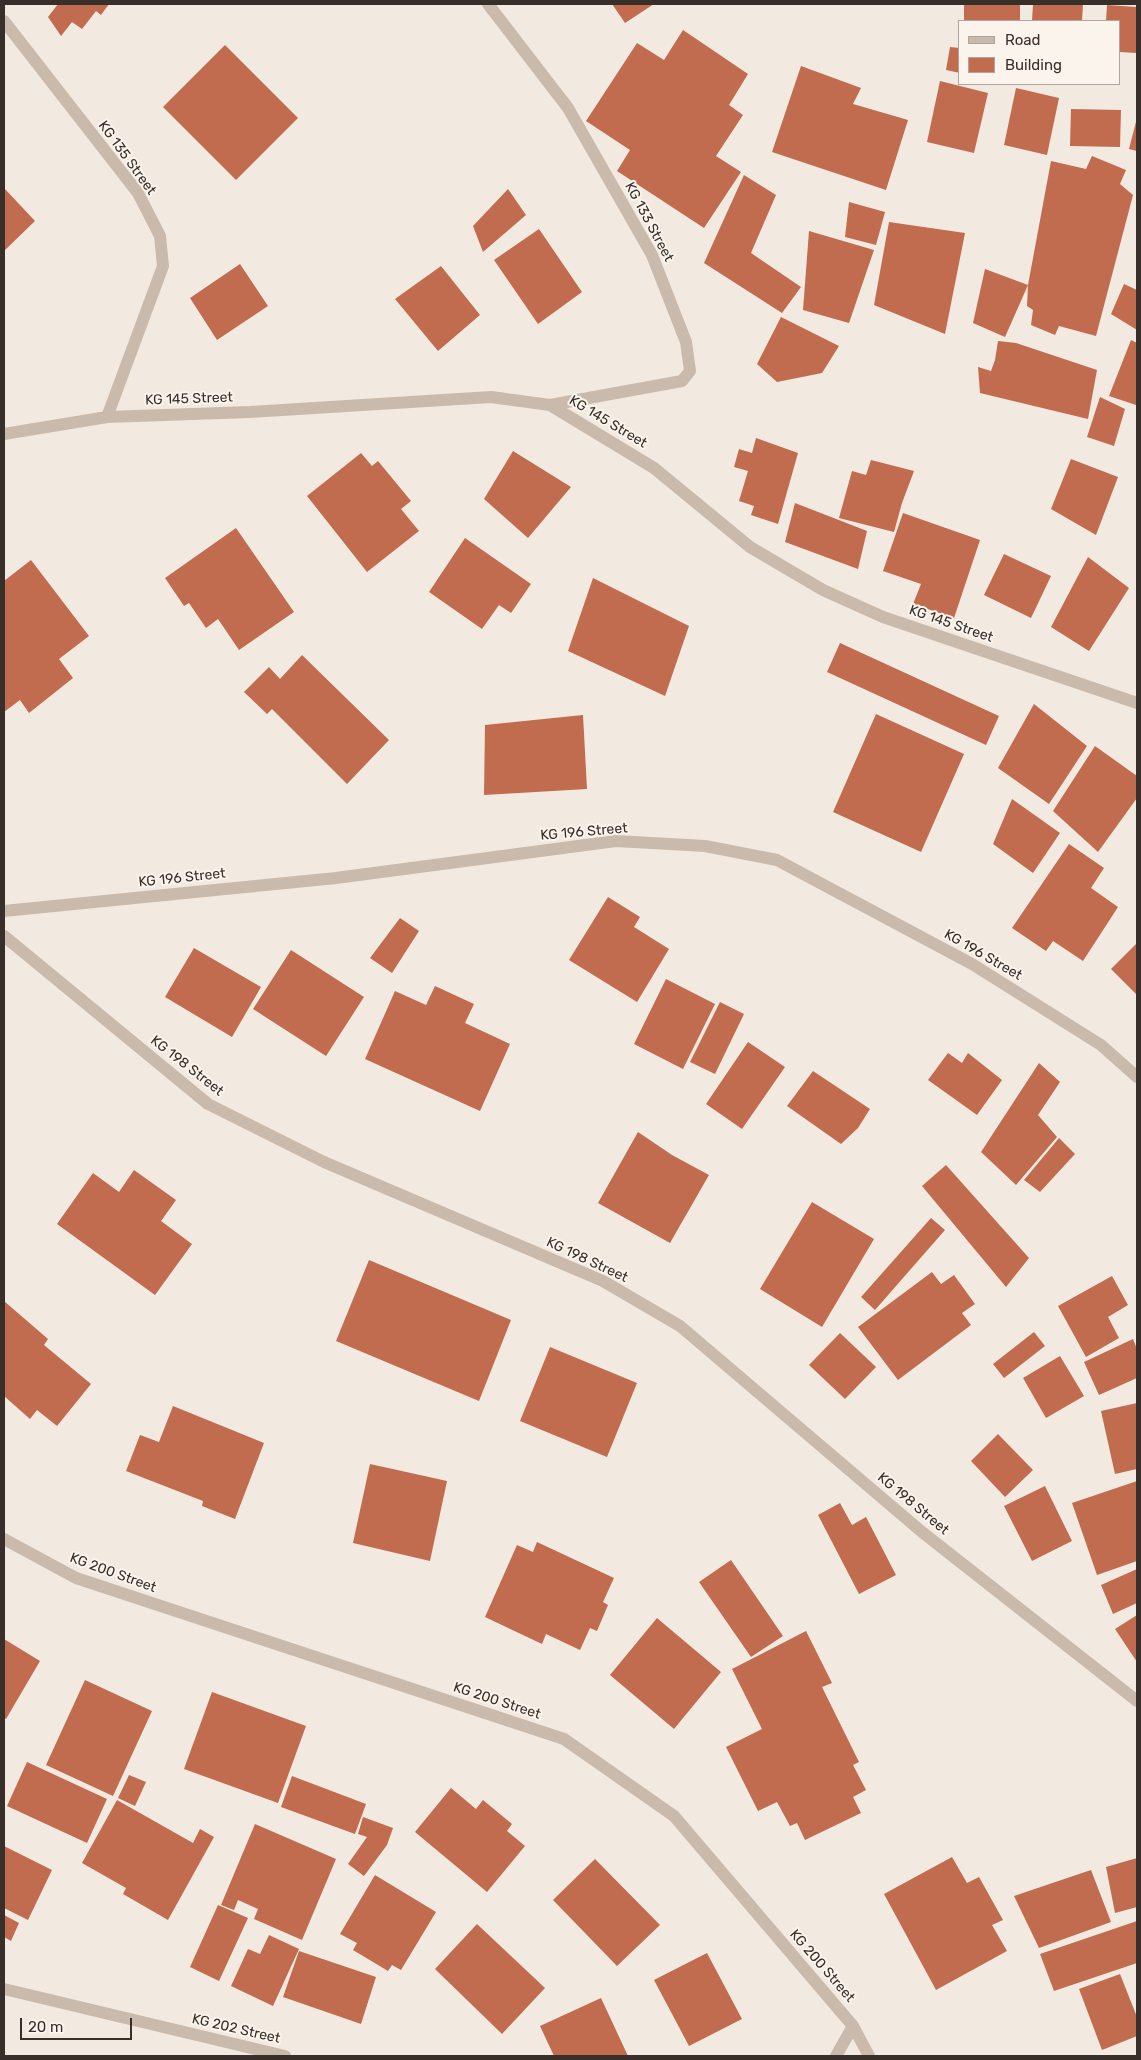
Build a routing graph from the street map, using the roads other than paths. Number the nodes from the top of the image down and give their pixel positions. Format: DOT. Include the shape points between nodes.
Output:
graph roads {
  1 [pos="488,4"];
  2 [pos="4,21"];
  3 [pos="550,404"];
  4 [pos="108,417"];
  5 [pos="4,434"];
  6 [pos="1137,704"];
  7 [pos="4,911"];
  8 [pos="4,936"];
  9 [pos="1137,1077"];
  10 [pos="4,1539"];
  11 [pos="1137,1701"];
  12 [pos="4,1989"];
  13 [pos="853,2026"];
  14 [pos="285,2056"];
  15 [pos="836,2056"];
  16 [pos="868,2056"];
  1 -- 3 [label="street, KG 133 Street" via="573,116 652,255 688,352 690,371 682,381"];
  2 -- 4 [label="street, KG 135 Street" via="138,193 160,236 162,266"];
  3 -- 4 [label="street, KG 145 Street" via="491,397"];
  3 -- 6 [label="street, KG 145 Street" via="654,468 750,547 823,590 883,617"];
  4 -- 5 [label="street, KG 145 Street"];
  7 -- 9 [label="street, KG 196 Street" via="336,878 616,841 705,846 777,860 972,964 1101,1045"];
  8 -- 11 [label="street, KG 198 Street" via="208,1104 324,1162 603,1281 680,1326 922,1532"];
  10 -- 13 [label="street, KG 200 Street" via="76,1578 564,1739 674,1816"];
  12 -- 14 [label="street, KG 202 Street"];
  13 -- 15 [label="street"];
  13 -- 16 [label="street, KG 200 Street"];
}
